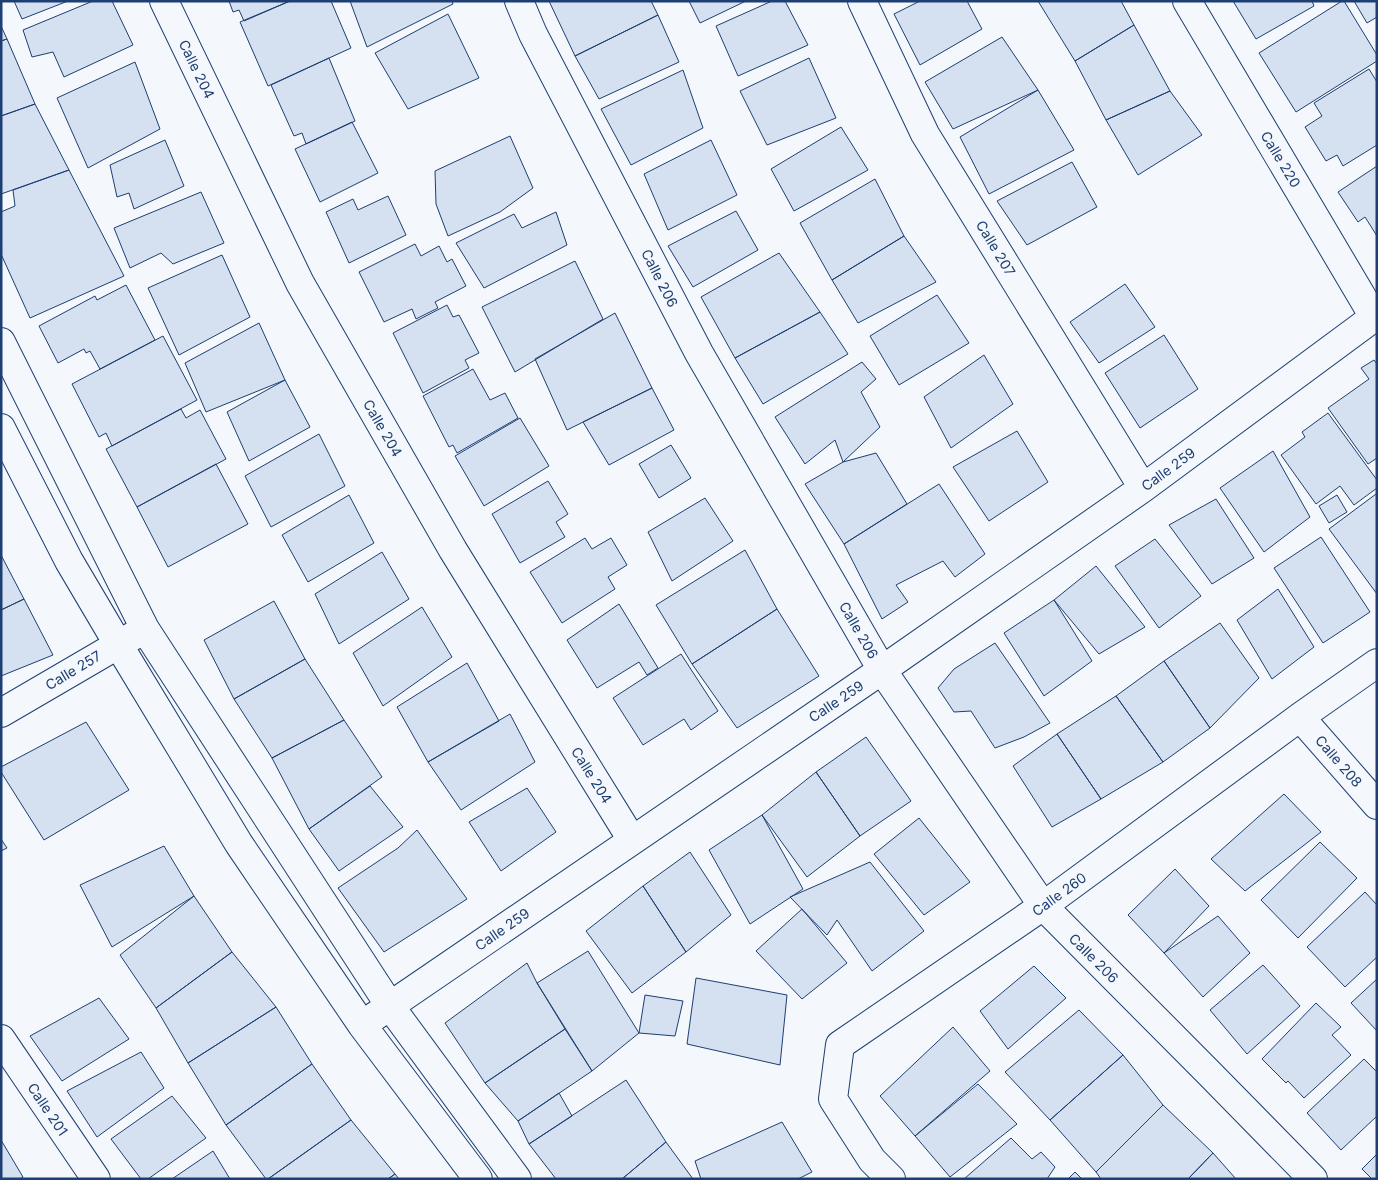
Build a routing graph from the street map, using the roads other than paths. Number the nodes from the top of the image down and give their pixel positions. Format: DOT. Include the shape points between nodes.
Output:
graph roads {
  1 [pos="164,1"];
  2 [pos="519,1"];
  3 [pos="862,1"];
  4 [pos="1187,1"];
  5 [pos="1375,316"];
  6 [pos="1,342"];
  7 [pos="1,428"];
  8 [pos="1142,488"];
  9 [pos="145,629"];
  10 [pos="118,644"];
  11 [pos="1377,663"];
  12 [pos="882,670"];
  13 [pos="1,713"];
  14 [pos="1300,717"];
  15 [pos="1377,805"];
  16 [pos="632,840"];
  17 [pos="1043,906"];
  18 [pos="390,1006"];
  19 [pos="362,1025"];
  20 [pos="1,1039"];
  21 [pos="96,1179"];
  22 [pos="478,1179"];
  23 [pos="517,1179"];
  24 [pos="891,1179"];
  25 [pos="1313,1179"];
  1 -- 16 [label="street, Calle 204" via="300,283 453,550"];
  2 -- 12 [label="street, Calle 206" via="533,34 699,353"];
  3 -- 8 [label="street, Calle 207" via="925,134"];
  4 -- 5 [label="street, Calle 220"];
  5 -- 8 [label="street, Calle 259"];
  6 -- 9 [label="street"];
  7 -- 10 [label="street" via="69,561"];
  8 -- 12 [label="street, Calle 259"];
  9 -- 10 [label="street, Calle 257"];
  9 -- 18 [label="street"];
  10 -- 13 [label="street, Calle 257"];
  10 -- 19 [label="street" via="239,844"];
  11 -- 14 [label="street, Calle 260"];
  12 -- 16 [label="street, Calle 259"];
  12 -- 17 [label="street, Calle 206"];
  14 -- 15 [label="street, Calle 208"];
  14 -- 17 [label="street, Calle 260"];
  16 -- 18 [label="street, Calle 259"];
  17 -- 24 [label="street, Calle 260" via="840,1045 833,1099 872,1160"];
  17 -- 25 [label="street, Calle 206"];
  18 -- 19 [label="street, Calle 259"];
  18 -- 23 [label="street"];
  19 -- 22 [label="street"];
  20 -- 21 [label="street, Calle 201"];
}
